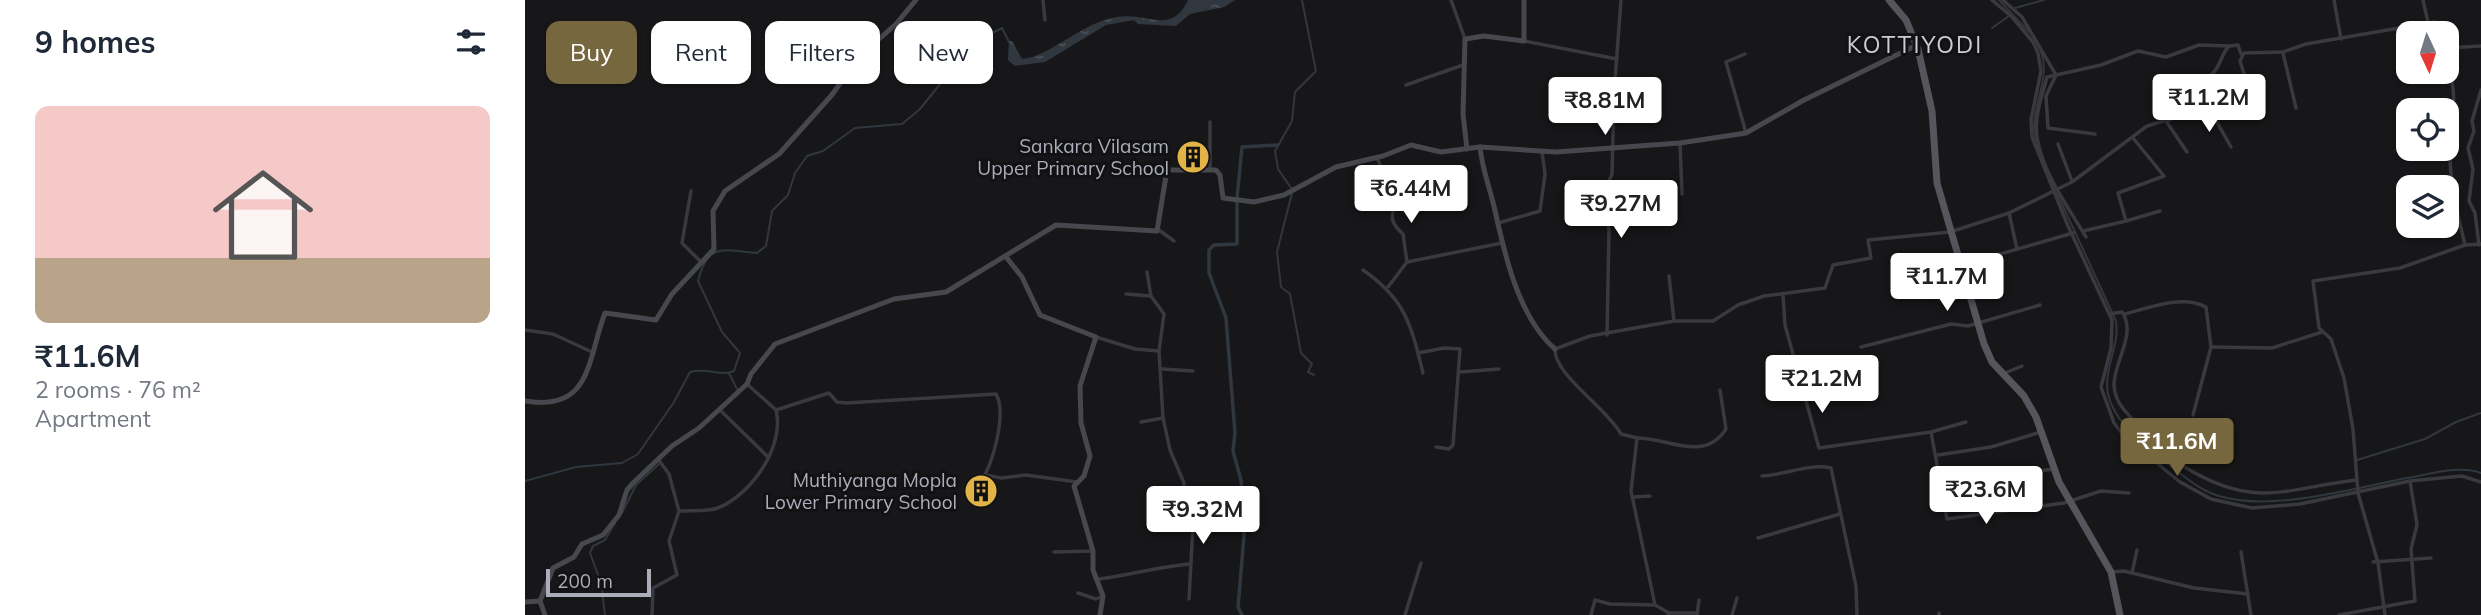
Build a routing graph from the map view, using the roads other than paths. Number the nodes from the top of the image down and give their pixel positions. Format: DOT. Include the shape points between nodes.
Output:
graph roads {
  1 [pos="916,0"];
  2 [pos="1043,0"];
  3 [pos="1451,0"];
  4 [pos="1524,0"];
  5 [pos="1621,0"];
  6 [pos="1889,0"];
  7 [pos="1993,0"];
  8 [pos="2003,0"];
  9 [pos="2334,0"];
  10 [pos="2423,0"];
  11 [pos="1045,20"];
  12 [pos="2428,21"];
  13 [pos="2396,29"];
  14 [pos="1465,39"];
  15 [pos="2341,40"];
  16 [pos="1524,41"];
  17 [pos="1917,45"];
  18 [pos="2229,46"];
  19 [pos="2459,46"];
  20 [pos="2481,46"];
  21 [pos="2283,52"];
  22 [pos="1745,54"];
  23 [pos="2241,54"];
  24 [pos="1617,59"];
  25 [pos="1466,64"];
  26 [pos="2056,75"];
  27 [pos="2452,84"];
  28 [pos="1406,85"];
  29 [pos="2481,90"];
  30 [pos="2209,108"];
  31 [pos="2296,108"];
  32 [pos="2167,121"];
  33 [pos="1210,122"];
  34 [pos="1746,133"];
  35 [pos="2095,134"];
  36 [pos="2133,138"];
  37 [pos="1680,143"];
  38 [pos="2058,144"];
  39 [pos="1480,147"];
  40 [pos="2231,147"];
  41 [pos="1467,149"];
  42 [pos="1542,150"];
  43 [pos="1613,150"];
  44 [pos="2187,152"];
  45 [pos="1377,158"];
  46 [pos="1210,169"];
  47 [pos="2072,182"];
  48 [pos="2058,189"];
  49 [pos="691,191"];
  50 [pos="2054,193"];
  51 [pos="1682,194"];
  52 [pos="2160,211"];
  53 [pos="2008,212"];
  54 [pos="2126,221"];
  55 [pos="1496,224"];
  56 [pos="1159,230"];
  57 [pos="2083,231"];
  58 [pos="1949,232"];
  59 [pos="2073,233"];
  60 [pos="2086,236"];
  61 [pos="1174,241"];
  62 [pos="1502,243"];
  63 [pos="2465,245"];
  64 [pos="2480,245"];
  65 [pos="2017,249"];
  66 [pos="1006,257"];
  67 [pos="1407,262"];
  68 [pos="702,263"];
  69 [pos="1962,265"];
  70 [pos="1363,270"];
  71 [pos="1147,272"];
  72 [pos="1669,276"];
  73 [pos="1388,288"];
  74 [pos="1126,294"];
  75 [pos="1783,295"];
  76 [pos="1151,296"];
  77 [pos="2040,305"];
  78 [pos="2110,314"];
  79 [pos="2125,314"];
  80 [pos="1674,321"];
  81 [pos="1980,323"];
  82 [pos="525,331"];
  83 [pos="2322,332"];
  84 [pos="1607,335"];
  85 [pos="1097,337"];
  86 [pos="1861,347"];
  87 [pos="2211,347"];
  88 [pos="1555,349"];
  89 [pos="1159,351"];
  90 [pos="592,352"];
  91 [pos="1418,353"];
  92 [pos="2022,366"];
  93 [pos="1162,369"];
  94 [pos="1499,369"];
  95 [pos="1193,371"];
  96 [pos="1460,372"];
  97 [pos="1423,373"];
  98 [pos="2003,374"];
  99 [pos="747,384"];
  100 [pos="1720,390"];
  101 [pos="525,401"];
  102 [pos="719,409"];
  103 [pos="776,410"];
  104 [pos="2193,415"];
  105 [pos="1163,418"];
  106 [pos="1141,422"];
  107 [pos="1966,422"];
  108 [pos="1931,432"];
  109 [pos="2042,432"];
  110 [pos="1637,438"];
  111 [pos="1436,447"];
  112 [pos="1938,455"];
  113 [pos="767,456"];
  114 [pos="658,460"];
  115 [pos="2054,469"];
  116 [pos="1991,473"];
  117 [pos="985,475"];
  118 [pos="1762,476"];
  119 [pos="2410,481"];
  120 [pos="980,482"];
  121 [pos="1077,482"];
  122 [pos="2481,482"];
  123 [pos="2357,487"];
  124 [pos="2129,493"];
  125 [pos="1650,496"];
  126 [pos="1634,498"];
  127 [pos="2069,500"];
  128 [pos="680,511"];
  129 [pos="1840,514"];
  130 [pos="1193,525"];
  131 [pos="1208,527"];
  132 [pos="1758,538"];
  133 [pos="2137,550"];
  134 [pos="1093,551"];
  135 [pos="1054,552"];
  136 [pos="2241,552"];
  137 [pos="2411,558"];
  138 [pos="2431,558"];
  139 [pos="2376,562"];
  140 [pos="1422,563"];
  141 [pos="1189,564"];
  142 [pos="2111,572"];
  143 [pos="2132,573"];
  144 [pos="1099,579"];
  145 [pos="1078,593"];
  146 [pos="2248,594"];
  147 [pos="1103,596"];
  148 [pos="1737,598"];
  149 [pos="1189,599"];
  150 [pos="1699,600"];
  151 [pos="540,601"];
  152 [pos="525,602"];
  153 [pos="1655,605"];
  154 [pos="2384,605"];
  155 [pos="1669,614"];
  156 [pos="1697,614"];
  157 [pos="545,615"];
  158 [pos="652,615"];
  159 [pos="1100,615"];
  160 [pos="1405,615"];
  161 [pos="1591,615"];
  162 [pos="1732,615"];
  163 [pos="1857,615"];
  164 [pos="2120,615"];
  165 [pos="2251,615"];
  166 [pos="2339,615"];
  167 [pos="2385,615"];
  1 -- 68 [label="main road" via="860,56 779,154 725,191 713,211 714,249"];
  2 -- 11 [label="street"];
  3 -- 14 [label="street"];
  4 -- 16 [label="main road"];
  5 -- 24 [label="street"];
  6 -- 17 [label="main road" via="1906,20"];
  7 -- 50 [label="street" via="2038,53 2041,71 2032,137"];
  8 -- 26 [label="street" via="2028,25"];
  9 -- 15 [label="street"];
  10 -- 12 [label="street"];
  13 -- 15 [label="street"];
  14 -- 16 [label="main road" via="1484,36"];
  14 -- 25 [label="main road"];
  15 -- 21 [label="street"];
  16 -- 24 [label="street"];
  17 -- 34 [label="main road"];
  17 -- 58 [label="main road" via="1933,111 1935,167"];
  18 -- 23 [label="street" via="2238,46"];
  18 -- 26 [label="street" via="2199,45 2166,57 2139,51"];
  18 -- 32 [label="street" via="2211,76 2172,96"];
  19 -- 20 [label="street"];
  21 -- 23 [label="street"];
  21 -- 31 [label="street"];
  22 -- 34 [label="street" via="1726,62"];
  23 -- 30 [label="street" via="2248,96"];
  24 -- 43 [label="street"];
  25 -- 28 [label="street"];
  25 -- 41 [label="main road" via="1463,114"];
  26 -- 35 [label="street" via="2046,96 2048,128"];
  26 -- 48 [label="street" via="2047,77 2037,121 2039,145"];
  27 -- 63 [label="street" via="2451,184"];
  29 -- 64 [label="street" via="2468,148 2473,169 2469,201"];
  30 -- 32 [label="street"];
  30 -- 40 [label="street"];
  32 -- 36 [label="street" via="2147,126"];
  32 -- 44 [label="street"];
  33 -- 46 [label="street"];
  34 -- 37 [label="main road"];
  36 -- 47 [label="street"];
  36 -- 54 [label="street" via="2164,176 2118,193"];
  37 -- 43 [label="main road"];
  37 -- 51 [label="street"];
  38 -- 47 [label="street"];
  39 -- 41 [label="main road"];
  39 -- 42 [label="main road"];
  39 -- 55 [label="main road"];
  41 -- 45 [label="main road" via="1441,152 1411,145"];
  42 -- 43 [label="main road"];
  42 -- 55 [label="street" via="1541,211"];
  43 -- 84 [label="street" via="1612,174 1599,205 1608,214 1609,230"];
  45 -- 46 [label="main road" via="1336,166 1292,191 1254,202 1225,200 1219,172"];
  45 -- 67 [label="street" via="1392,192 1391,217 1403,234"];
  46 -- 56 [label="main road" via="1167,170"];
  47 -- 48 [label="street"];
  48 -- 50 [label="street"];
  48 -- 57 [label="street"];
  49 -- 68 [label="street" via="682,243"];
  50 -- 53 [label="street"];
  50 -- 59 [label="street"];
  52 -- 54 [label="street"];
  53 -- 58 [label="street"];
  53 -- 65 [label="street"];
  54 -- 57 [label="street"];
  55 -- 62 [label="main road"];
  56 -- 61 [label="street"];
  56 -- 66 [label="main road" via="1056,225"];
  57 -- 60 [label="street"];
  58 -- 69 [label="main road"];
  58 -- 75 [label="street" via="1868,240 1871,258 1833,265 1825,288"];
  59 -- 65 [label="street"];
  59 -- 78 [label="street"];
  62 -- 67 [label="street"];
  62 -- 88 [label="main road" via="1523,306"];
  63 -- 64 [label="street"];
  63 -- 83 [label="street" via="2400,268 2313,281"];
  65 -- 69 [label="street"];
  66 -- 85 [label="main road" via="1022,277 1039,315"];
  66 -- 99 [label="main road" via="947,292 894,299 775,344"];
  67 -- 73 [label="street"];
  68 -- 90 [label="main road" via="672,294 656,320 605,313"];
  69 -- 81 [label="main road"];
  70 -- 73 [label="street"];
  71 -- 76 [label="street"];
  72 -- 80 [label="street"];
  73 -- 91 [label="street" via="1401,304"];
  74 -- 76 [label="street"];
  75 -- 80 [label="street" via="1738,305 1713,321"];
  75 -- 108 [label="street" via="1785,325 1819,448"];
  76 -- 89 [label="street" via="1164,314"];
  77 -- 81 [label="street"];
  78 -- 79 [label="street"];
  78 -- 123 [label="street" via="2113,330 2101,387 2114,423 2140,451 2181,482 2211,499 2252,508 2270,508"];
  79 -- 87 [label="street" via="2178,301 2199,303 2209,313"];
  79 -- 123 [label="street" via="2126,341 2114,384 2117,400 2157,449 2211,484 2250,494"];
  80 -- 84 [label="street"];
  81 -- 86 [label="street" via="1951,324"];
  81 -- 98 [label="main road" via="1991,362"];
  82 -- 90 [label="street" via="553,334"];
  83 -- 87 [label="street" via="2271,348"];
  83 -- 123 [label="street" via="2330,339 2344,378"];
  84 -- 88 [label="street"];
  85 -- 89 [label="street"];
  85 -- 121 [label="main road" via="1080,386 1081,423 1090,456 1086,472"];
  87 -- 104 [label="street"];
  88 -- 110 [label="street" via="1560,370 1606,411 1621,434"];
  89 -- 93 [label="street"];
  90 -- 101 [label="main road" via="589,369 571,396 548,404"];
  91 -- 96 [label="street" via="1459,347"];
  91 -- 97 [label="street"];
  92 -- 98 [label="street"];
  93 -- 95 [label="street"];
  93 -- 105 [label="street"];
  94 -- 96 [label="street"];
  96 -- 111 [label="street" via="1453,445 1449,449"];
  98 -- 109 [label="main road" via="2024,396"];
  99 -- 102 [label="main road"];
  99 -- 103 [label="street"];
  100 -- 110 [label="street" via="1726,429 1704,448"];
  102 -- 113 [label="street"];
  102 -- 114 [label="main road"];
  103 -- 113 [label="street" via="778,436"];
  103 -- 117 [label="street" via="829,393 837,402 846,403 996,394 997,446"];
  105 -- 106 [label="street"];
  105 -- 130 [label="street"];
  107 -- 108 [label="street"];
  108 -- 112 [label="street"];
  109 -- 112 [label="street" via="1991,447"];
  109 -- 115 [label="main road"];
  110 -- 126 [label="street"];
  112 -- 127 [label="street" via="1947,519"];
  113 -- 128 [label="street" via="755,478 721,507"];
  114 -- 128 [label="street" via="669,474"];
  114 -- 151 [label="main road" via="627,490 619,515 603,535 582,544 573,556 553,568"];
  115 -- 116 [label="street"];
  115 -- 127 [label="main road"];
  117 -- 120 [label="street"];
  117 -- 121 [label="street" via="1026,474"];
  118 -- 129 [label="street" via="1832,468"];
  119 -- 122 [label="street" via="2462,476"];
  119 -- 123 [label="street"];
  119 -- 137 [label="street" via="2417,525"];
  121 -- 134 [label="main road" via="1075,494"];
  123 -- 139 [label="street"];
  124 -- 127 [label="street" via="2101,491"];
  125 -- 126 [label="street"];
  126 -- 153 [label="street"];
  127 -- 142 [label="main road"];
  128 -- 158 [label="street" via="669,541 677,575 653,588"];
  129 -- 132 [label="street"];
  129 -- 163 [label="street" via="1856,586"];
  130 -- 131 [label="street"];
  130 -- 141 [label="street"];
  133 -- 143 [label="street"];
  134 -- 135 [label="street"];
  134 -- 144 [label="main road" via="1093,570"];
  136 -- 146 [label="street"];
  137 -- 138 [label="street"];
  137 -- 139 [label="street"];
  137 -- 154 [label="street" via="2415,601"];
  139 -- 154 [label="street"];
  140 -- 160 [label="street"];
  141 -- 144 [label="street"];
  141 -- 149 [label="street"];
  142 -- 143 [label="street"];
  142 -- 164 [label="main road"];
  143 -- 146 [label="street" via="2194,588"];
  144 -- 147 [label="main road"];
  145 -- 147 [label="street" via="1096,599"];
  146 -- 165 [label="street"];
  147 -- 159 [label="main road"];
  148 -- 162 [label="street"];
  150 -- 156 [label="street"];
  151 -- 152 [label="main road"];
  151 -- 157 [label="main road"];
  153 -- 155 [label="street"];
  153 -- 161 [label="street" via="1595,600"];
  154 -- 166 [label="street"];
  154 -- 167 [label="street"];
  155 -- 156 [label="street"];
}
